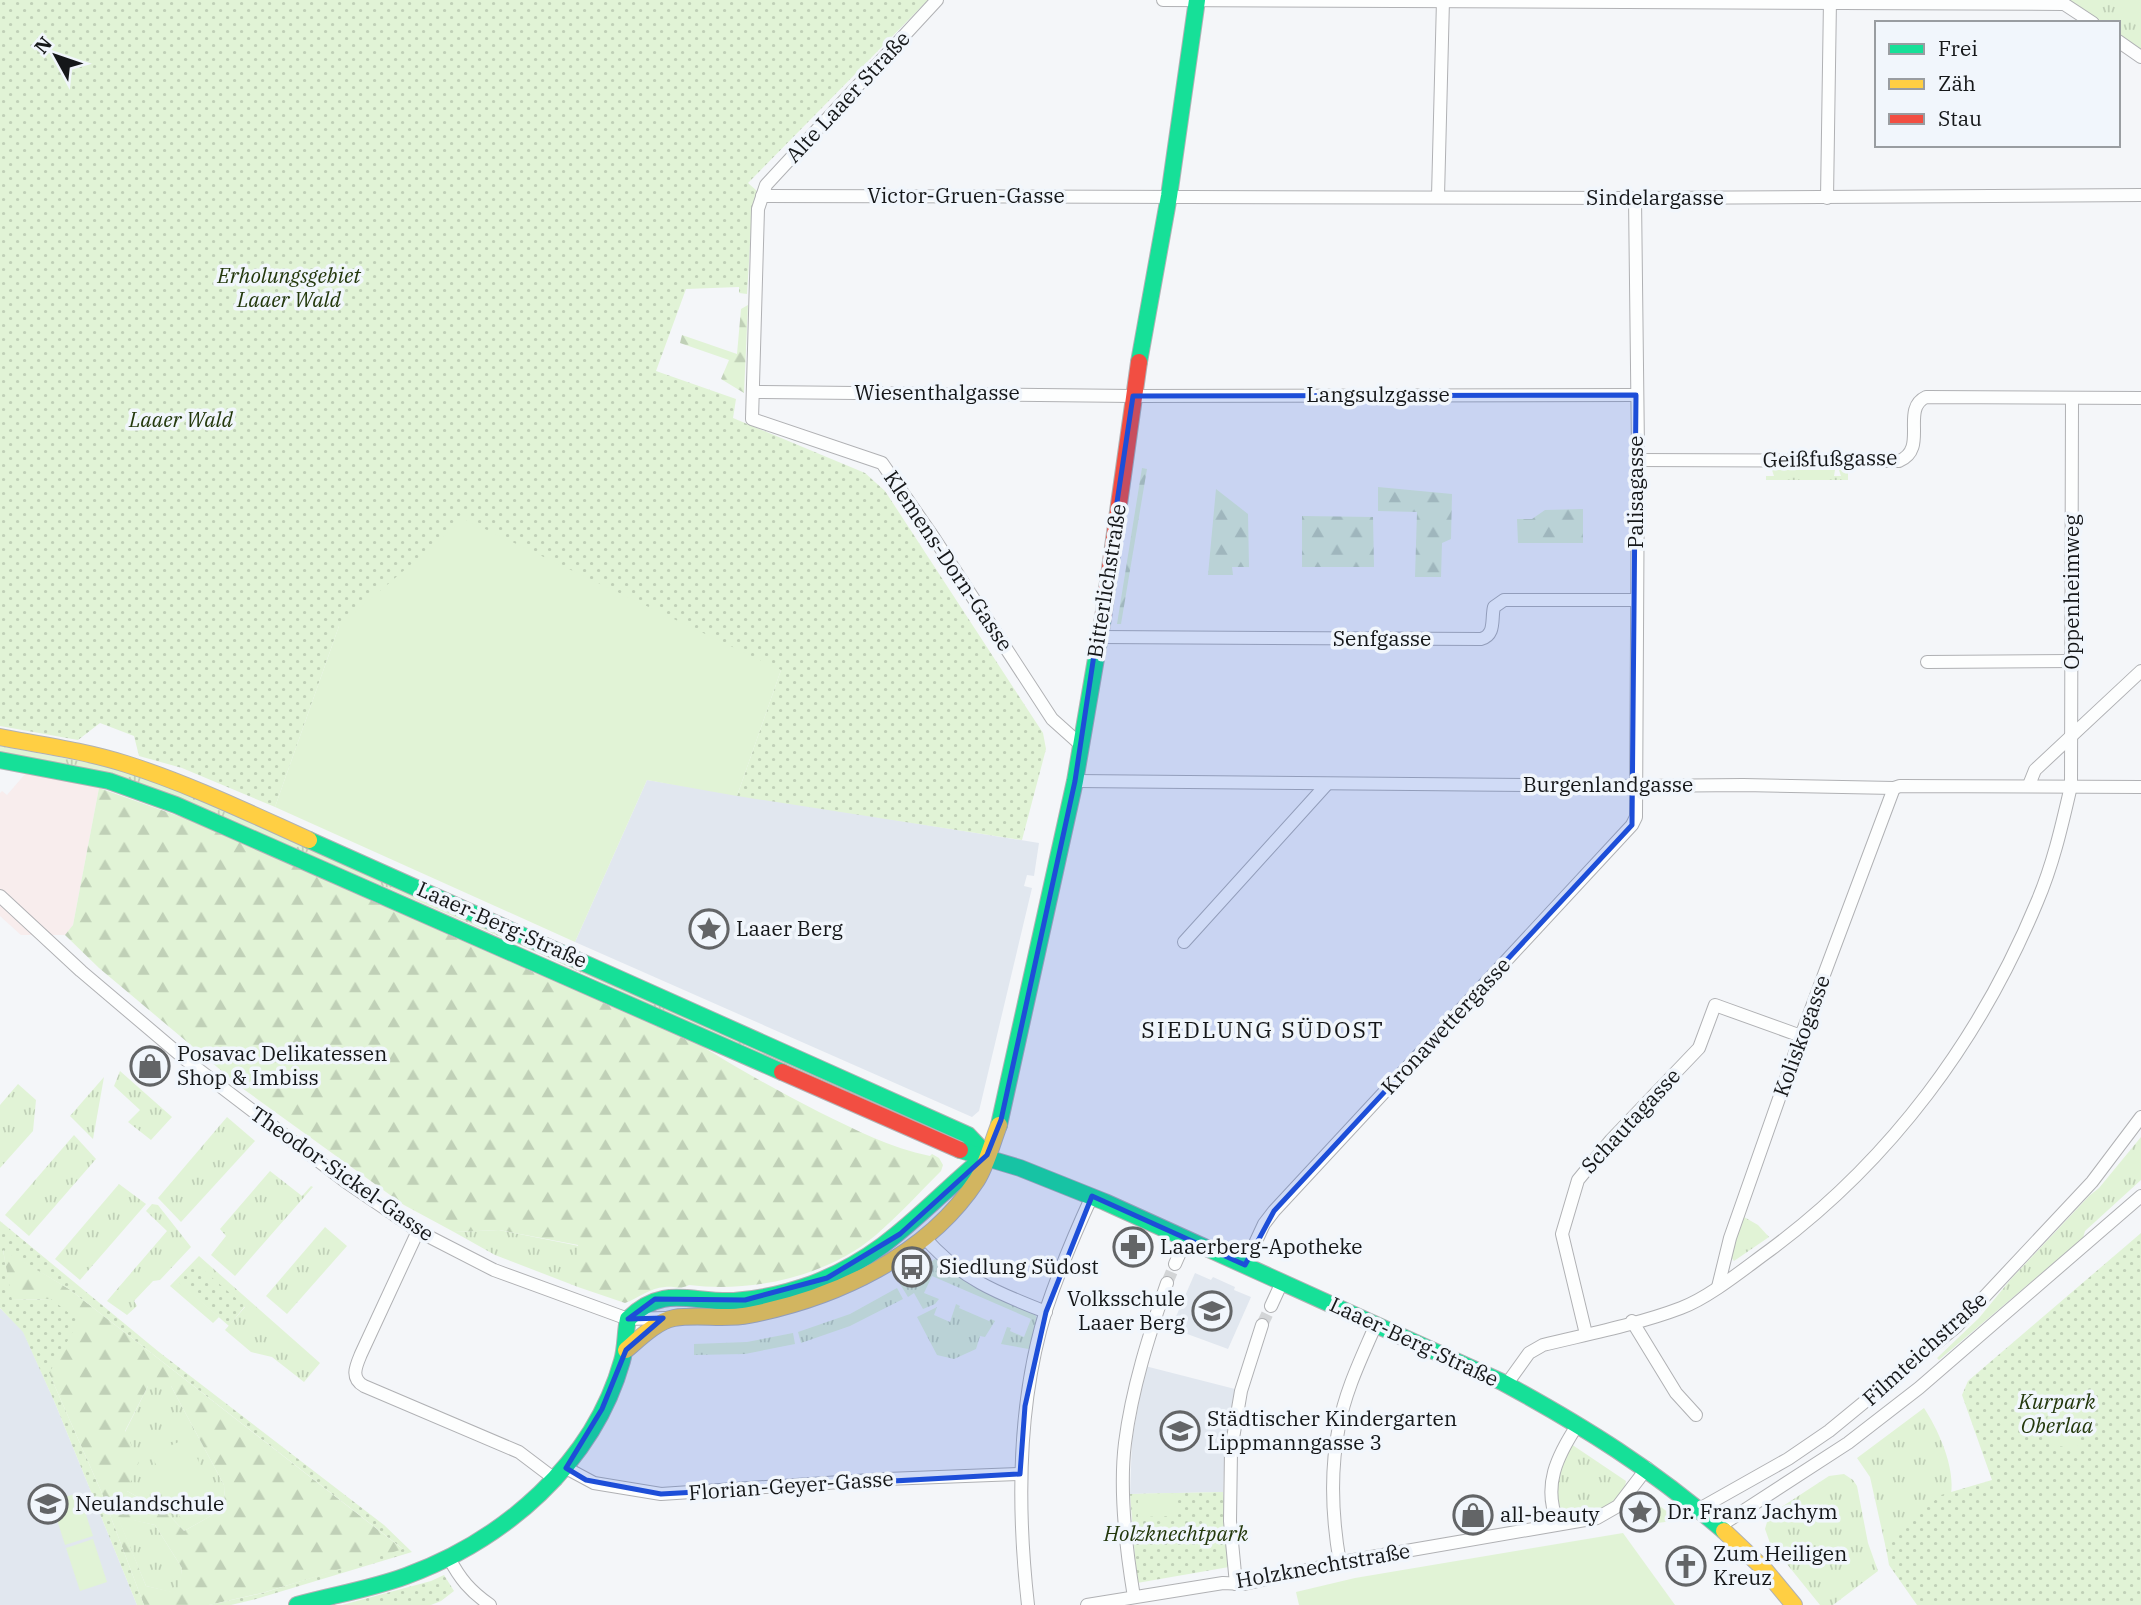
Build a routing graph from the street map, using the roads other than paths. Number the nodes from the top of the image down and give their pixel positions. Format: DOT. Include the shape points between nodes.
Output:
graph roads {
  1 [pos="937,0"];
  2 [pos="1163,0"];
  3 [pos="1443,0"];
  4 [pos="1196,1"];
  5 [pos="1830,2"];
  6 [pos="2090,21"];
  7 [pos="2120,42"];
  8 [pos="2141,57"];
  9 [pos="2141,195"];
  10 [pos="762,196"];
  11 [pos="1169,196"];
  12 [pos="1438,196"];
  13 [pos="1635,198"];
  14 [pos="1827,198"];
  15 [pos="753,392"];
  16 [pos="1127,395"];
  17 [pos="1636,395"];
  18 [pos="2072,398"];
  19 [pos="2141,398"];
  20 [pos="1637,460"];
  21 [pos="1636,600"];
  22 [pos="1100,637"];
  23 [pos="2072,661"];
  24 [pos="1927,662"];
  25 [pos="2141,671"];
  26 [pos="2073,733"];
  27 [pos="0,737"];
  28 [pos="1080,745"];
  29 [pos="0,760"];
  30 [pos="1075,781"];
  31 [pos="1327,784"];
  32 [pos="2029,785"];
  33 [pos="1634,786"];
  34 [pos="2071,786"];
  35 [pos="2141,787"];
  36 [pos="1894,788"];
  37 [pos="0,896"];
  38 [pos="1184,942"];
  39 [pos="1801,1036"];
  40 [pos="2141,1117"];
  41 [pos="988,1155"];
  42 [pos="1092,1196"];
  43 [pos="2141,1196"];
  44 [pos="418,1231"];
  45 [pos="925,1238"];
  46 [pos="1186,1239"];
  47 [pos="1175,1264"];
  48 [pos="1245,1265"];
  49 [pos="1282,1282"];
  50 [pos="1167,1283"];
  51 [pos="1718,1287"];
  52 [pos="1271,1306"];
  53 [pos="1046,1312"];
  54 [pos="672,1318"];
  55 [pos="628,1319"];
  56 [pos="1632,1321"];
  57 [pos="1376,1324"];
  58 [pos="1262,1325"];
  59 [pos="1586,1334"];
  60 [pos="626,1350"];
  61 [pos="1506,1385"];
  62 [pos="1696,1415"];
  63 [pos="1578,1424"];
  64 [pos="1647,1468"];
  65 [pos="561,1474"];
  66 [pos="1020,1474"];
  67 [pos="1701,1508"];
  68 [pos="1558,1523"];
  69 [pos="1720,1526"];
  70 [pos="449,1558"];
  71 [pos="1340,1563"];
  72 [pos="1236,1584"];
  73 [pos="1134,1597"];
  74 [pos="297,1605"];
  75 [pos="490,1605"];
  76 [pos="1028,1605"];
  77 [pos="1087,1605"];
  78 [pos="1794,1605"];
  1 -- 10 [label="street, Alte Laaer Straße" via="766,185"];
  2 -- 4 [label="street"];
  3 -- 4 [label="street"];
  3 -- 5 [label="street"];
  3 -- 12 [label="street"];
  4 -- 11 [label="main road, Bitterlichstraße"];
  5 -- 6 [label="street" via="2064,4"];
  5 -- 14 [label="street"];
  7 -- 8 [label="street"];
  9 -- 14 [label="street, Sindelargasse"];
  10 -- 11 [label="street, Victor-Gruen-Gasse"];
  10 -- 15 [label="street, Klemens-Dorn-Gasse"];
  11 -- 12 [label="street, Sindelargasse"];
  11 -- 16 [label="main road, Bitterlichstraße"];
  12 -- 13 [label="street, Sindelargasse"];
  13 -- 14 [label="street, Sindelargasse"];
  13 -- 17 [label="street, Palisagasse"];
  15 -- 16 [label="street, Wiesenthalgasse"];
  15 -- 28 [label="street, Klemens-Dorn-Gasse" via="752,419 882,463 1052,719"];
  16 -- 17 [label="street, Langsulzgasse"];
  16 -- 22 [label="main road, Bitterlichstraße"];
  17 -- 20 [label="street, Palisagasse"];
  18 -- 19 [label="street, Geißfußgasse"];
  18 -- 20 [label="street, Geißfußgasse" via="1922,398 1915,408 1912,450 1899,461"];
  18 -- 23 [label="street, Oppenheimweg"];
  20 -- 21 [label="street, Palisagasse"];
  21 -- 22 [label="street, Senfgasse" via="1504,600 1494,607 1491,632 1481,639"];
  21 -- 33 [label="street, Palisagasse"];
  22 -- 28 [label="main road, Bitterlichstraße"];
  23 -- 24 [label="street"];
  23 -- 26 [label="street, Oppenheimweg"];
  25 -- 26 [label="street"];
  26 -- 32 [label="street" via="2035,770"];
  26 -- 34 [label="street, Oppenheimweg"];
  27 -- 41 [label="main road, Laaer-Berg-Straße" via="126,764 191,788 968,1135"];
  28 -- 30 [label="main road, Bitterlichstraße"];
  29 -- 41 [label="main road, Laaer-Berg-Straße" via="109,781 176,805 945,1144"];
  30 -- 31 [label="street, Burgenlandgasse"];
  30 -- 41 [label="main road, Bitterlichstraße" via="1001,1120"];
  31 -- 33 [label="street, Burgenlandgasse"];
  31 -- 38 [label="street"];
  32 -- 34 [label="street, Burgenlandgasse"];
  32 -- 36 [label="street, Burgenlandgasse"];
  33 -- 36 [label="street, Burgenlandgasse"];
  33 -- 48 [label="street, Kronawettergasse" via="1636,817 1632,825 1274,1211"];
  34 -- 35 [label="street, Burgenlandgasse"];
  34 -- 51 [label="street, Oppenheimweg" via="2032,914 1994,993 1939,1081 1871,1160 1816,1213"];
  36 -- 39 [label="street, Koliskogasse"];
  37 -- 44 [label="street, Theodor-Sickel-Gasse" via="186,1060"];
  39 -- 51 [label="street, Koliskogasse" via="1730,1238"];
  39 -- 59 [label="street, Schautagasse" via="1715,1004 1699,1048 1578,1180 1562,1234"];
  40 -- 67 [label="street, Filmteichstraße" via="2092,1182 1956,1326 1829,1431"];
  41 -- 42 [label="main road, Laaer-Berg-Straße"];
  41 -- 45 [label="main road" via="979,1177"];
  41 -- 55 [label="main road" via="900,1234 827,1278 745,1300 662,1297 645,1303"];
  42 -- 46 [label="main road, Laaer-Berg-Straße"];
  42 -- 53 [label="street"];
  43 -- 69 [label="street, Filmteichstraße" via="1919,1388 1848,1443"];
  44 -- 55 [label="street, Theodor-Sickel-Gasse" via="494,1270"];
  44 -- 65 [label="street, Florian-Geyer-Gasse" via="361,1354 354,1371 356,1380"];
  45 -- 53 [label="street" via="976,1282"];
  45 -- 54 [label="main road" via="853,1282 809,1301 746,1316"];
  46 -- 47 [label="street"];
  46 -- 48 [label="main road, Laaer-Berg-Straße"];
  48 -- 49 [label="main road, Laaer-Berg-Straße"];
  49 -- 52 [label="street"];
  49 -- 57 [label="main road, Laaer-Berg-Straße"];
  50 -- 73 [label="street" via="1138,1375 1125,1444 1126,1529"];
  51 -- 56 [label="street, Oppenheimweg" via="1683,1307"];
  53 -- 66 [label="street" via="1025,1406"];
  54 -- 55 [label="street"];
  54 -- 60 [label="main road"];
  55 -- 60 [label="main road"];
  56 -- 59 [label="street, Oppenheimweg"];
  56 -- 62 [label="street" via="1676,1393"];
  57 -- 61 [label="main road, Laaer-Berg-Straße"];
  57 -- 71 [label="street" via="1355,1371 1339,1426 1333,1487"];
  58 -- 72 [label="street" via="1241,1391 1231,1450 1230,1521"];
  59 -- 61 [label="street, Oppenheimweg" via="1529,1353"];
  60 -- 65 [label="main road" via="602,1409"];
  61 -- 63 [label="main road, Laaer-Berg-Straße"];
  63 -- 64 [label="main road, Laaer-Berg-Straße"];
  63 -- 68 [label="street" via="1551,1477 1552,1507"];
  64 -- 67 [label="main road, Laaer-Berg-Straße"];
  64 -- 68 [label="street, Holzknechtstraße" via="1608,1514"];
  65 -- 66 [label="street, Florian-Geyer-Gasse" via="661,1493"];
  65 -- 70 [label="main road" via="513,1519"];
  66 -- 76 [label="street"];
  67 -- 69 [label="main road, Laaer-Berg-Straße"];
  68 -- 71 [label="street, Holzknechtstraße"];
  69 -- 78 [label="main road, Laaer-Berg-Straße"];
  70 -- 74 [label="main road" via="404,1576"];
  70 -- 75 [label="street" via="459,1578"];
  71 -- 72 [label="street, Holzknechtstraße"];
  72 -- 73 [label="street, Holzknechtstraße"];
  73 -- 77 [label="street, Holzknechtstraße"];
}
